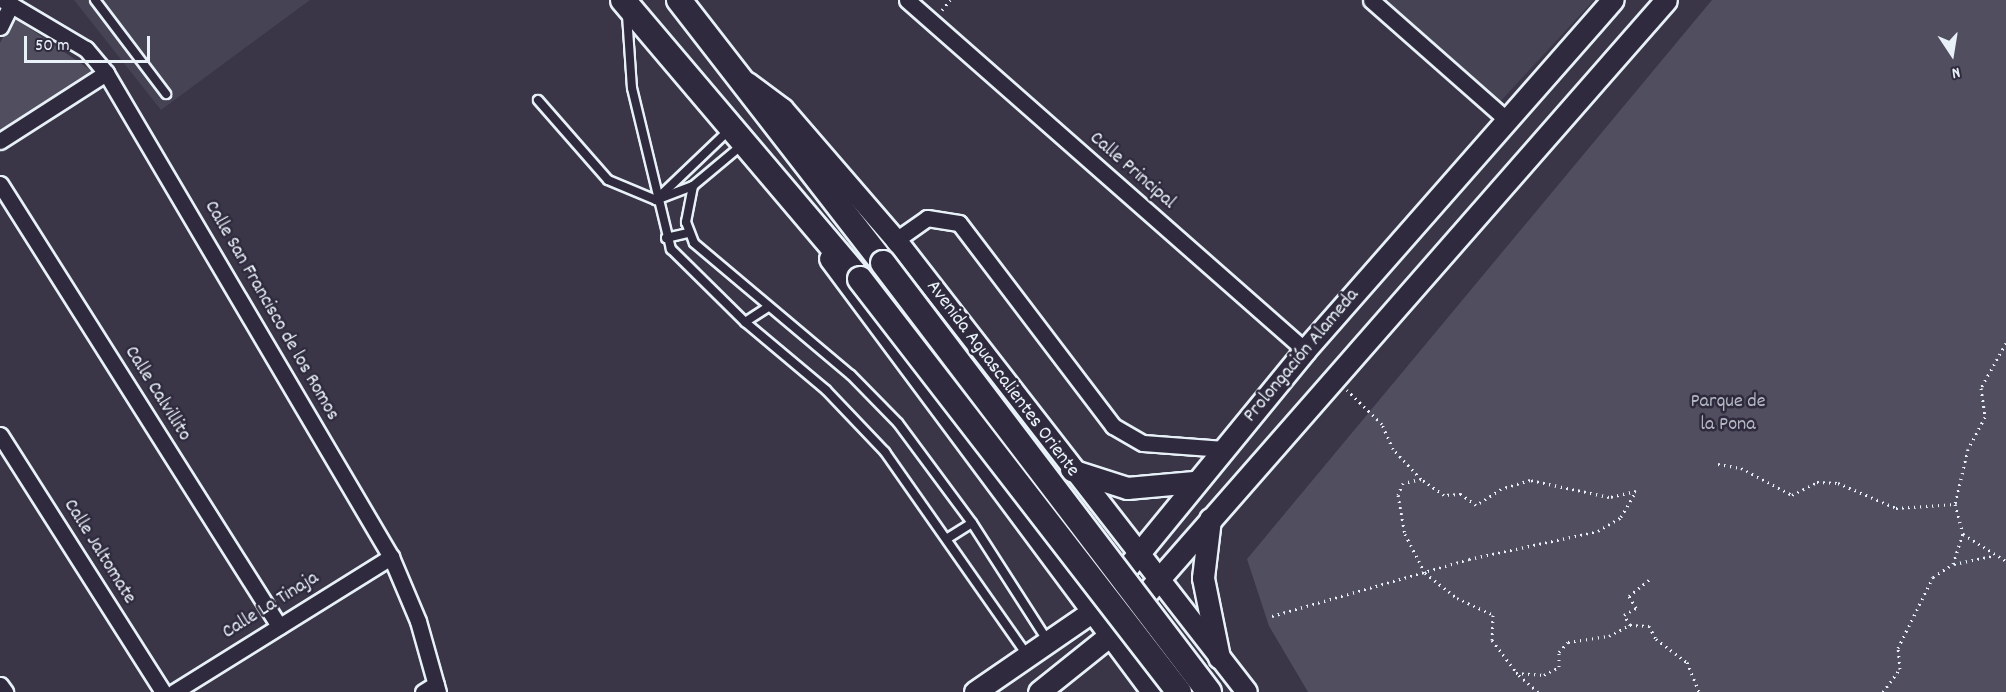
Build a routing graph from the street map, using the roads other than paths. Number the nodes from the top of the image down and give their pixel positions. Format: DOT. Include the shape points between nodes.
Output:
graph roads {
  1 [pos="95,0"];
  2 [pos="679,0"];
  3 [pos="907,0"];
  4 [pos="1371,0"];
  5 [pos="1613,0"];
  6 [pos="1666,0"];
  7 [pos="7,2"];
  8 [pos="625,2"];
  9 [pos="0,27"];
  10 [pos="106,73"];
  11 [pos="743,81"];
  12 [pos="166,94"];
  13 [pos="538,100"];
  14 [pos="1505,118"];
  15 [pos="0,141"];
  16 [pos="742,143"];
  17 [pos="0,184"];
  18 [pos="693,186"];
  19 [pos="656,200"];
  20 [pos="688,232"];
  21 [pos="666,238"];
  22 [pos="896,240"];
  23 [pos="768,307"];
  24 [pos="745,322"];
  25 [pos="1305,350"];
  26 [pos="0,435"];
  27 [pos="1224,449"];
  28 [pos="1071,470"];
  29 [pos="1194,482"];
  30 [pos="1211,518"];
  31 [pos="972,523"];
  32 [pos="948,538"];
  33 [pos="1135,550"];
  34 [pos="391,557"];
  35 [pos="1159,579"];
  36 [pos="1069,582"];
  37 [pos="1090,613"];
  38 [pos="279,626"];
  39 [pos="1109,636"];
  40 [pos="1048,642"];
  41 [pos="1214,650"];
  42 [pos="1028,655"];
  43 [pos="0,685"];
  44 [pos="433,689"];
  45 [pos="1152,691"];
  46 [pos="4,692"];
  47 [pos="163,692"];
  48 [pos="174,692"];
  49 [pos="975,692"];
  50 [pos="1039,692"];
  51 [pos="1179,692"];
  52 [pos="1209,692"];
  53 [pos="1247,692"];
  1 -- 12 [label="lane"];
  2 -- 11 [label="main road, Avenida Aguascalientes Oriente"];
  3 -- 25 [label="street, Calle Principal"];
  4 -- 14 [label="street"];
  5 -- 14 [label="main road, Prolongación Alameda"];
  6 -- 30 [label="main road, Prolongación Alameda"];
  7 -- 9 [label="street"];
  7 -- 10 [label="street, Calle San Francisco de los Romos" via="86,49"];
  8 -- 16 [label="main road"];
  8 -- 19 [label="lane" via="632,88"];
  10 -- 15 [label="street"];
  10 -- 34 [label="street, Calle San Francisco de los Romos"];
  11 -- 22 [label="street, Avenida Aguascalientes Oriente" via="783,109"];
  11 -- 52 [label="main road, Avenida Aguascalientes Oriente, bridge"];
  13 -- 19 [label="lane" via="608,180"];
  14 -- 25 [label="main road, Prolongación Alameda"];
  16 -- 18 [label="lane"];
  16 -- 19 [label="lane"];
  16 -- 36 [label="street"];
  16 -- 51 [label="main road, bridge" via="802,205 861,279"];
  17 -- 38 [label="street, Calle Calvillito"];
  18 -- 19 [label="lane"];
  18 -- 20 [label="lane" via="686,205"];
  19 -- 21 [label="lane"];
  20 -- 21 [label="lane"];
  20 -- 23 [label="lane" via="705,256"];
  21 -- 24 [label="lane" via="683,264"];
  22 -- 27 [label="street" via="927,218 959,223 1113,426 1143,443"];
  22 -- 28 [label="street, Avenida Aguascalientes Oriente"];
  23 -- 24 [label="lane"];
  23 -- 31 [label="lane" via="851,375 898,423"];
  24 -- 32 [label="lane" via="856,421"];
  25 -- 27 [label="main road, Prolongación Alameda"];
  26 -- 47 [label="street, Calle Jaltomate"];
  27 -- 29 [label="main road, Prolongación Alameda"];
  28 -- 29 [label="main road" via="1126,488"];
  28 -- 33 [label="street, Avenida Aguascalientes Oriente"];
  29 -- 33 [label="main road, Prolongación Alameda"];
  30 -- 35 [label="main road, Prolongación Alameda"];
  30 -- 41 [label="main road" via="1203,578"];
  31 -- 32 [label="lane"];
  31 -- 40 [label="lane"];
  32 -- 42 [label="lane"];
  33 -- 35 [label="street, Avenida Aguascalientes Oriente"];
  33 -- 36 [label="street" via="1110,576 1089,584"];
  33 -- 37 [label="main road, Prolongación Alameda"];
  34 -- 38 [label="street, Calle La Tinaja"];
  34 -- 44 [label="street, Calle San Francisco de los Romos"];
  35 -- 39 [label="main road, Prolongación Alameda"];
  35 -- 41 [label="street, Avenida Aguascalientes Oriente"];
  36 -- 37 [label="street"];
  37 -- 39 [label="street"];
  37 -- 40 [label="main road, Prolongación Alameda"];
  38 -- 48 [label="street, Calle La Tinaja"];
  39 -- 45 [label="street"];
  39 -- 50 [label="main road, Prolongación Alameda"];
  40 -- 42 [label="main road, Prolongación Alameda"];
  41 -- 45 [label="street" via="1165,653"];
  41 -- 53 [label="street, Avenida Aguascalientes Oriente"];
  42 -- 49 [label="main road, Prolongación Alameda"];
  43 -- 46 [label="street"];
}
